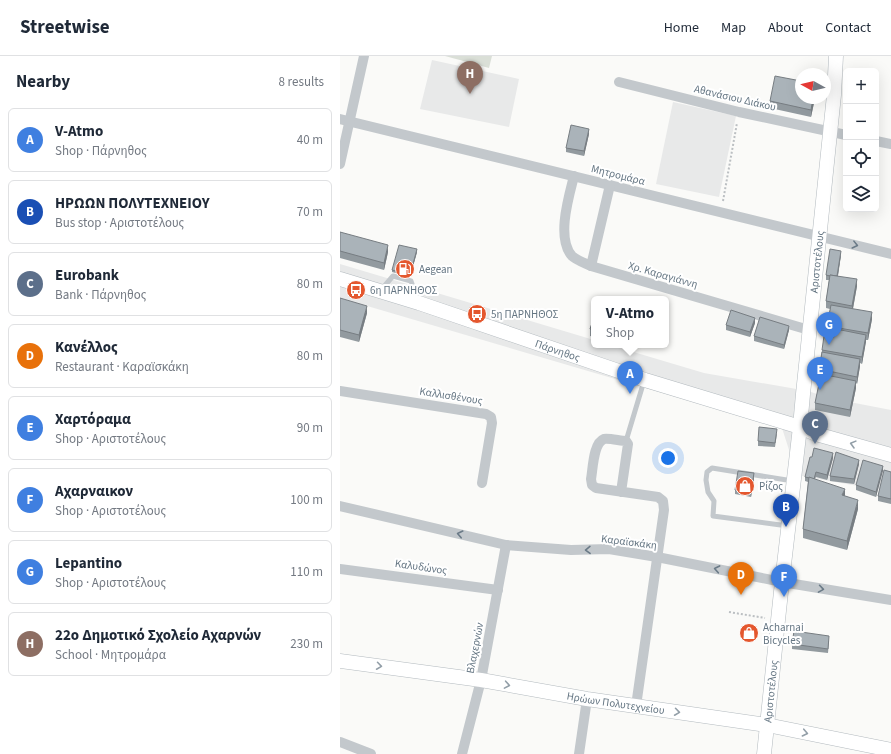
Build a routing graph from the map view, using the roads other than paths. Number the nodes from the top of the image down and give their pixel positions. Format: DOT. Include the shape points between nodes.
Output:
graph roads {
  1 [pos="364,56"];
  2 [pos="838,58"];
  3 [pos="619,82"];
  4 [pos="345,120"];
  5 [pos="830,132"];
  6 [pos="843,134"];
  7 [pos="879,142"];
  8 [pos="891,144"];
  9 [pos="340,164"];
  10 [pos="574,176"];
  11 [pos="610,185"];
  12 [pos="819,236"];
  13 [pos="891,254"];
  14 [pos="591,266"];
  15 [pos="340,279"];
  16 [pos="380,291"];
  17 [pos="419,303"];
  18 [pos="809,330"];
  19 [pos="645,380"];
  20 [pos="340,391"];
  21 [pos="800,427"];
  22 [pos="626,441"];
  23 [pos="891,455"];
  24 [pos="794,481"];
  25 [pos="482,483"];
  26 [pos="621,492"];
  27 [pos="340,506"];
  28 [pos="789,526"];
  29 [pos="506,545"];
  30 [pos="657,557"];
  31 [pos="340,569"];
  32 [pos="782,582"];
  33 [pos="498,590"];
  34 [pos="891,600"];
  35 [pos="340,661"];
  36 [pos="481,680"];
  37 [pos="587,699"];
  38 [pos="636,706"];
  39 [pos="767,725"];
  40 [pos="340,742"];
  41 [pos="891,750"];
  42 [pos="371,754"];
  43 [pos="462,754"];
  44 [pos="579,754"];
  45 [pos="764,754"];
  1 -- 4 [label="street"];
  2 -- 5 [label="main road, Αριστοτέλους"];
  3 -- 5 [label="street, Αθανάσιου Διάκου"];
  4 -- 9 [label="street"];
  4 -- 10 [label="street, Μητρομάρα"];
  5 -- 6 [label="street, Αθανάσιου Διάκου"];
  5 -- 12 [label="main road, Αριστοτέλους"];
  7 -- 8 [label="street"];
  10 -- 11 [label="street, Μητρομάρα"];
  10 -- 14 [label="street, Χρ. Καραγιάννη" via="565,212 566,246 572,256"];
  11 -- 12 [label="street, Μητρομάρα"];
  11 -- 14 [label="street"];
  12 -- 13 [label="street, Μητρομάρα, one-way"];
  12 -- 18 [label="main road, Αριστοτέλους"];
  14 -- 18 [label="street, Χρ. Καραγιάννη"];
  15 -- 16 [label="main road, Πάρνηθος"];
  16 -- 17 [label="main road, Πάρνηθος"];
  16 -- 17 [label="lane" via="393,276 411,281"];
  17 -- 19 [label="main road, Πάρνηθος"];
  18 -- 21 [label="main road, Αριστοτέλους"];
  19 -- 21 [label="main road, Πάρνηθος"];
  19 -- 22 [label="lane"];
  20 -- 25 [label="street, Καλλισθένους" via="486,414 491,417"];
  23 -- 21 [label="main road, Πάρνηθος, one-way"];
  21 -- 24 [label="main road, Αριστοτέλους"];
  22 -- 26 [label="street" via="628,444"];
  22 -- 26 [label="street" via="605,439 600,442 596,448 591,480 596,488"];
  24 -- 28 [label="main road, Αριστοτέλους"];
  24 -- 28 [label="lane" via="712,468 707,472 706,480 708,492 714,501 713,516"];
  26 -- 30 [label="street" via="658,497 663,501"];
  29 -- 27 [label="street, Καραϊσκάκη, one-way"];
  28 -- 32 [label="main road, Αριστοτέλους"];
  30 -- 29 [label="street, Καραϊσκάκη, one-way" via="609,549 572,550"];
  29 -- 33 [label="street, Βλαχερνών"];
  32 -- 30 [label="street, Καραϊσκάκη, one-way"];
  30 -- 38 [label="street"];
  31 -- 33 [label="street, Καλυδώνος"];
  32 -- 34 [label="street, Καραϊσκάκη, one-way"];
  32 -- 39 [label="main road, Αριστοτέλους"];
  33 -- 36 [label="street, Βλαχερνών"];
  35 -- 36 [label="main road, Ηρώων Πολυτεχνείου, one-way"];
  36 -- 37 [label="main road, Ηρώων Πολυτεχνείου, one-way"];
  36 -- 43 [label="street, Βλαχερνών"];
  37 -- 38 [label="main road, Ηρώων Πολυτεχνείου"];
  37 -- 44 [label="street"];
  38 -- 39 [label="main road, Ηρώων Πολυτεχνείου, one-way"];
  39 -- 41 [label="main road, Ηρώων Πολυτεχνείου, one-way"];
  39 -- 45 [label="main road, Αριστοτέλους"];
  40 -- 42 [label="street"];
}
